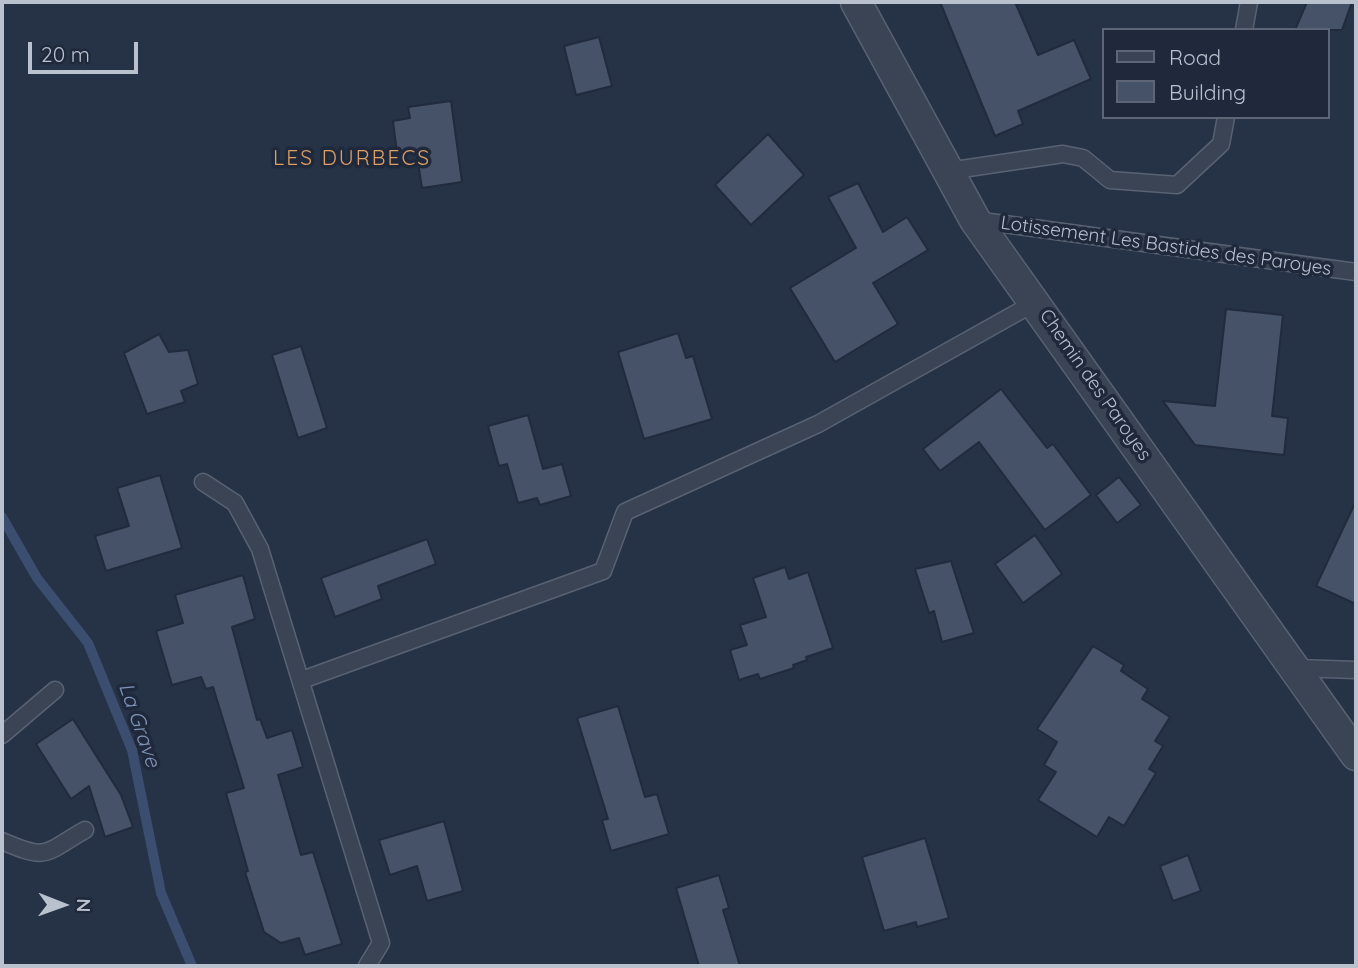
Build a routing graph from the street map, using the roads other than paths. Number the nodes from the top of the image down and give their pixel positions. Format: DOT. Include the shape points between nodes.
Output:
graph roads {
  1 [pos="856,2"];
  2 [pos="1249,2"];
  3 [pos="1244,28"];
  4 [pos="1226,119"];
  5 [pos="948,171"];
  6 [pos="975,220"];
  7 [pos="1356,272"];
  8 [pos="1036,302"];
  9 [pos="203,482"];
  10 [pos="1296,668"];
  11 [pos="1356,670"];
  12 [pos="302,680"];
  13 [pos="55,690"];
  14 [pos="2,735"];
  15 [pos="1356,755"];
  16 [pos="85,830"];
  17 [pos="2,841"];
  18 [pos="367,966"];
  1 -- 5 [label="street, Chemin des Paroyes"];
  2 -- 3 [label="lane"];
  4 -- 5 [label="lane" via="1221,144 1177,185 1110,180 1083,158 1063,154"];
  5 -- 6 [label="street, Chemin des Paroyes"];
  6 -- 7 [label="lane, Lotissement Les Bastides des Paroyes"];
  6 -- 8 [label="street, Chemin des Paroyes"];
  8 -- 10 [label="street, Chemin des Paroyes"];
  8 -- 12 [label="lane" via="818,424 625,512 603,571"];
  9 -- 12 [label="lane" via="235,503 260,550"];
  10 -- 11 [label="lane"];
  10 -- 15 [label="street, Chemin des Paroyes"];
  12 -- 18 [label="lane" via="381,943"];
  13 -- 14 [label="lane"];
  16 -- 17 [label="lane" via="43,854 31,855"];
}
